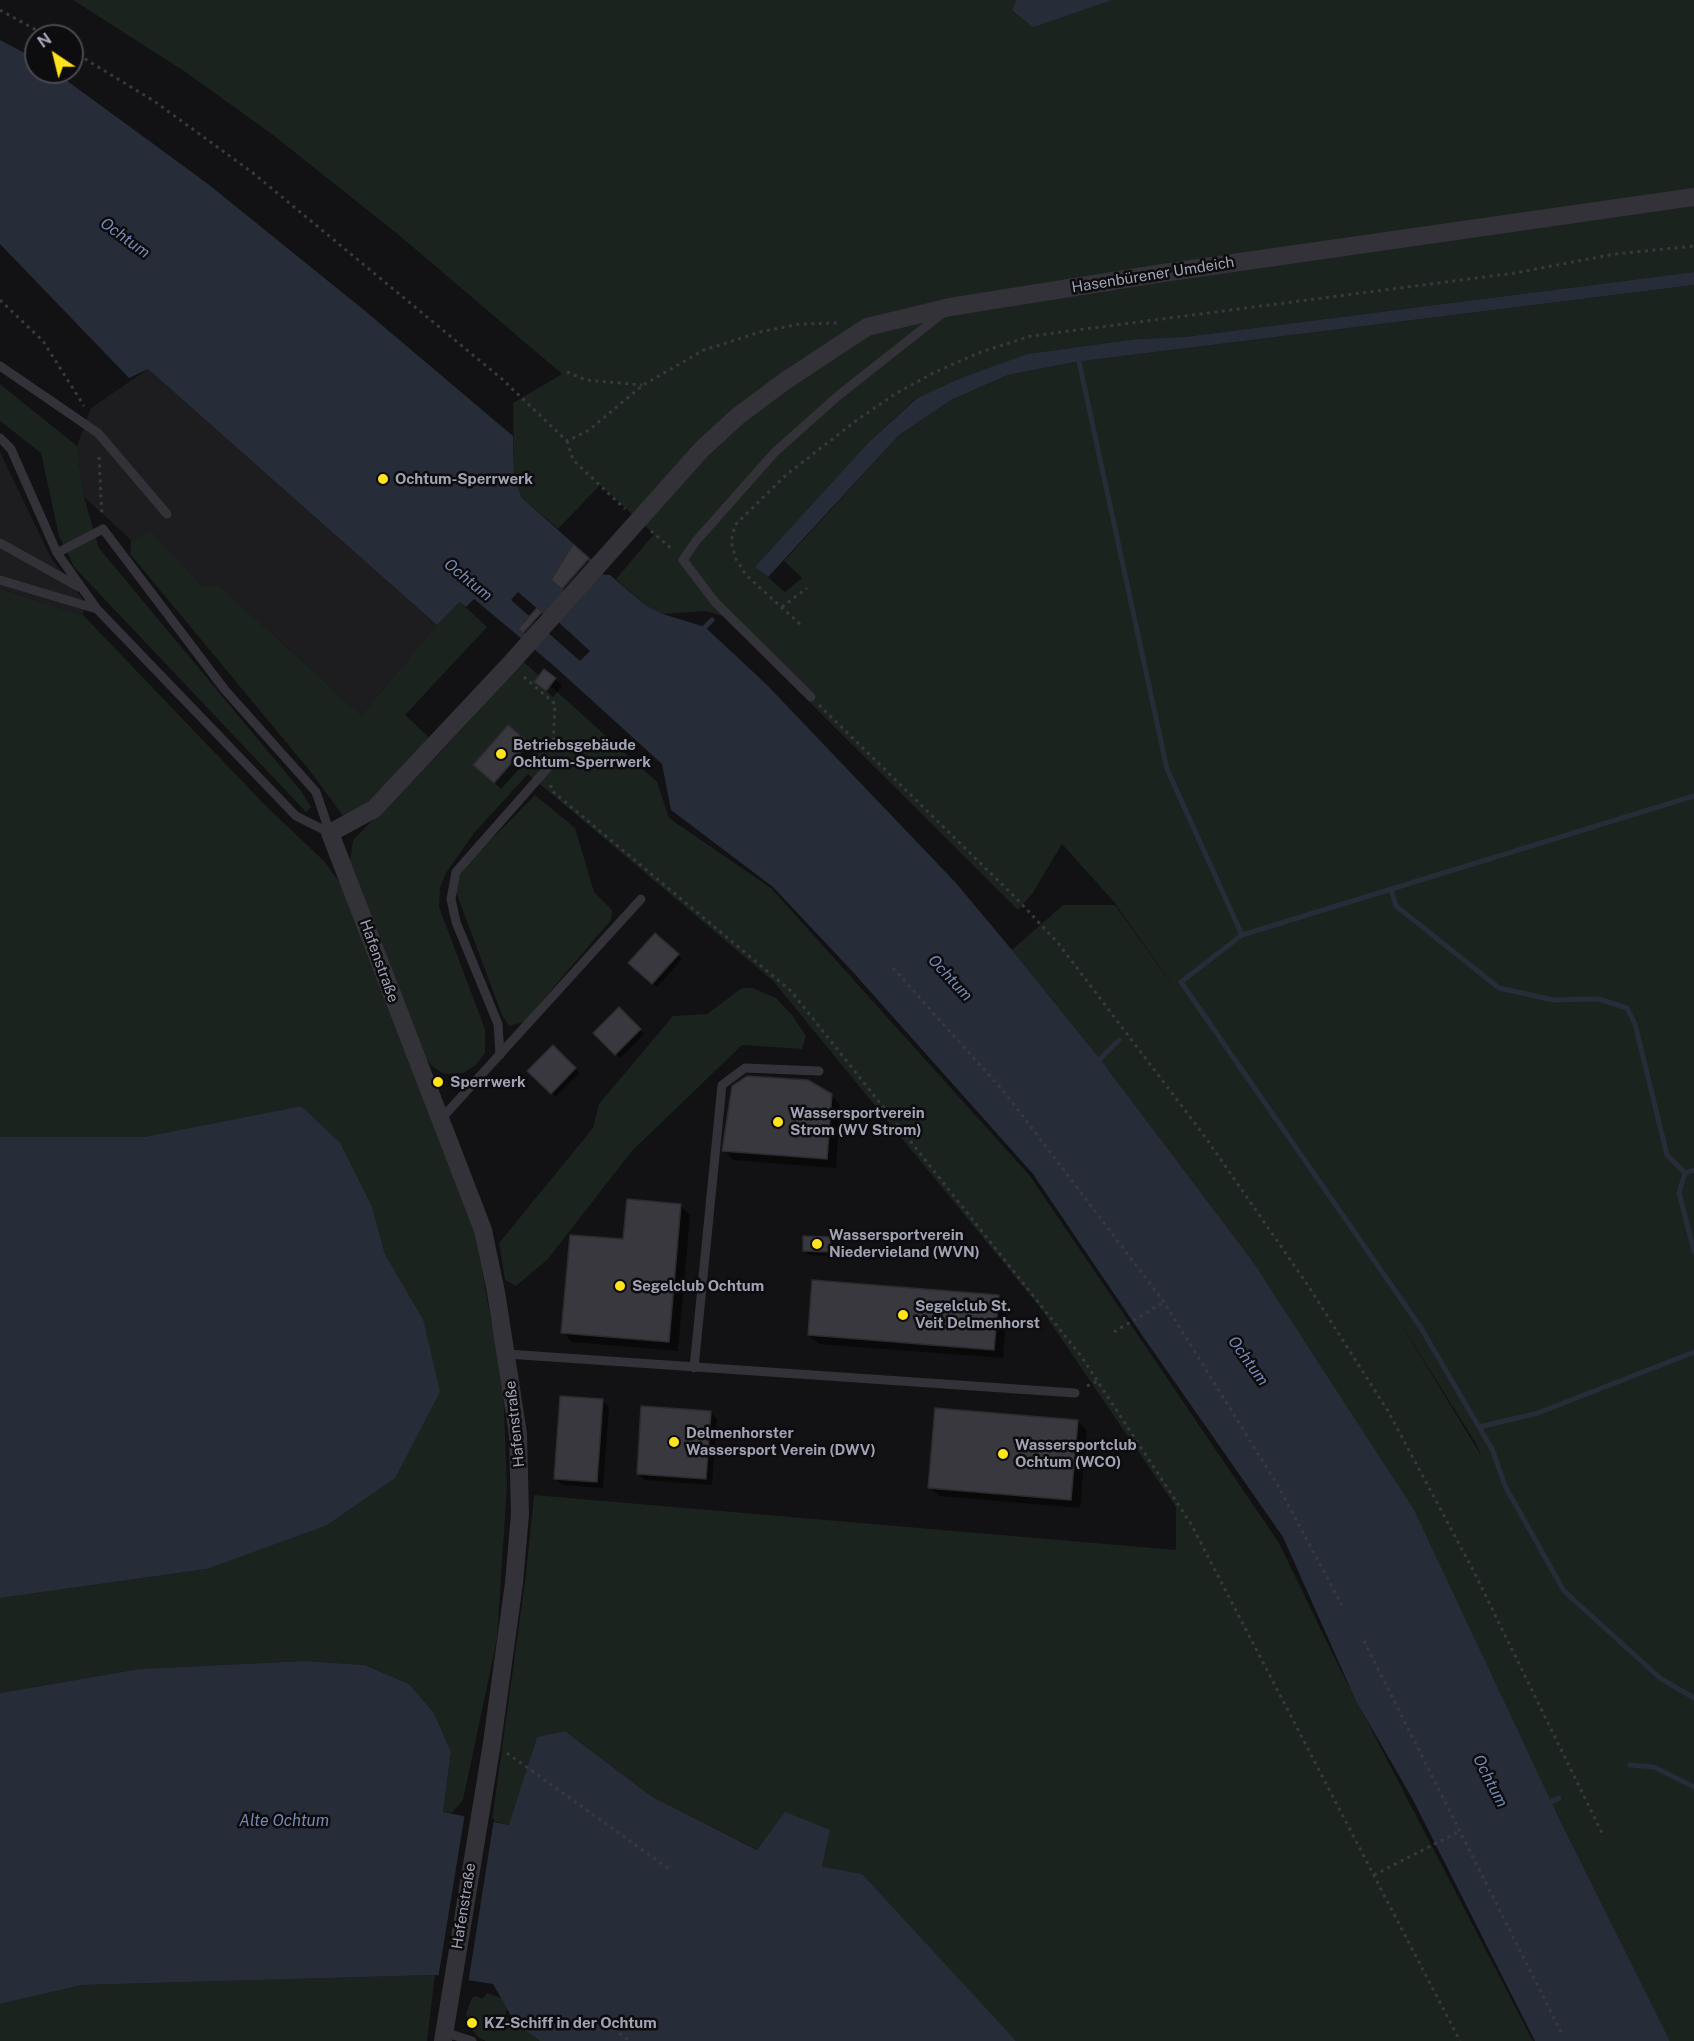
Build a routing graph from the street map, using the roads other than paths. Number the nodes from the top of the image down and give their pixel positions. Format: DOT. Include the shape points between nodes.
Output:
graph roads {
  1 [pos="1694,197"];
  2 [pos="950,308"];
  3 [pos="0,366"];
  4 [pos="0,438"];
  5 [pos="167,514"];
  6 [pos="0,543"];
  7 [pos="57,553"];
  8 [pos="0,580"];
  9 [pos="83,589"];
  10 [pos="97,609"];
  11 [pos="811,697"];
  12 [pos="552,763"];
  13 [pos="330,833"];
  14 [pos="641,899"];
  15 [pos="500,1054"];
  16 [pos="819,1071"];
  17 [pos="442,1118"];
  18 [pos="507,1354"];
  19 [pos="694,1368"];
  20 [pos="1075,1393"];
  21 [pos="444,2036"];
  22 [pos="472,2041"];
  1 -- 2 [label="street, Hasenbürener Umdeich" via="1163,273"];
  2 -- 11 [label="lane" via="839,395 775,452 682,560 715,602"];
  2 -- 13 [label="street, Hasenbürener Umdeich" via="867,327 738,416 702,449 374,809"];
  3 -- 5 [label="lane" via="98,434"];
  4 -- 7 [label="lane" via="10,449"];
  6 -- 9 [label="lane"];
  7 -- 9 [label="lane"];
  7 -- 13 [label="lane" via="103,529 225,690 316,792"];
  8 -- 10 [label="lane"];
  9 -- 10 [label="lane"];
  10 -- 13 [label="lane" via="296,816"];
  12 -- 15 [label="lane" via="456,872 451,899 456,922 498,1024"];
  13 -- 17 [label="street, Hafenstraße"];
  14 -- 15 [label="lane"];
  15 -- 17 [label="lane"];
  16 -- 19 [label="lane" via="745,1068 722,1085"];
  17 -- 18 [label="street, Hafenstraße" via="487,1246"];
  18 -- 19 [label="lane"];
  18 -- 21 [label="street, Hafenstraße" via="518,1434 518,1548 492,1743"];
  19 -- 20 [label="lane"];
  21 -- 22 [label="lane"];
}
